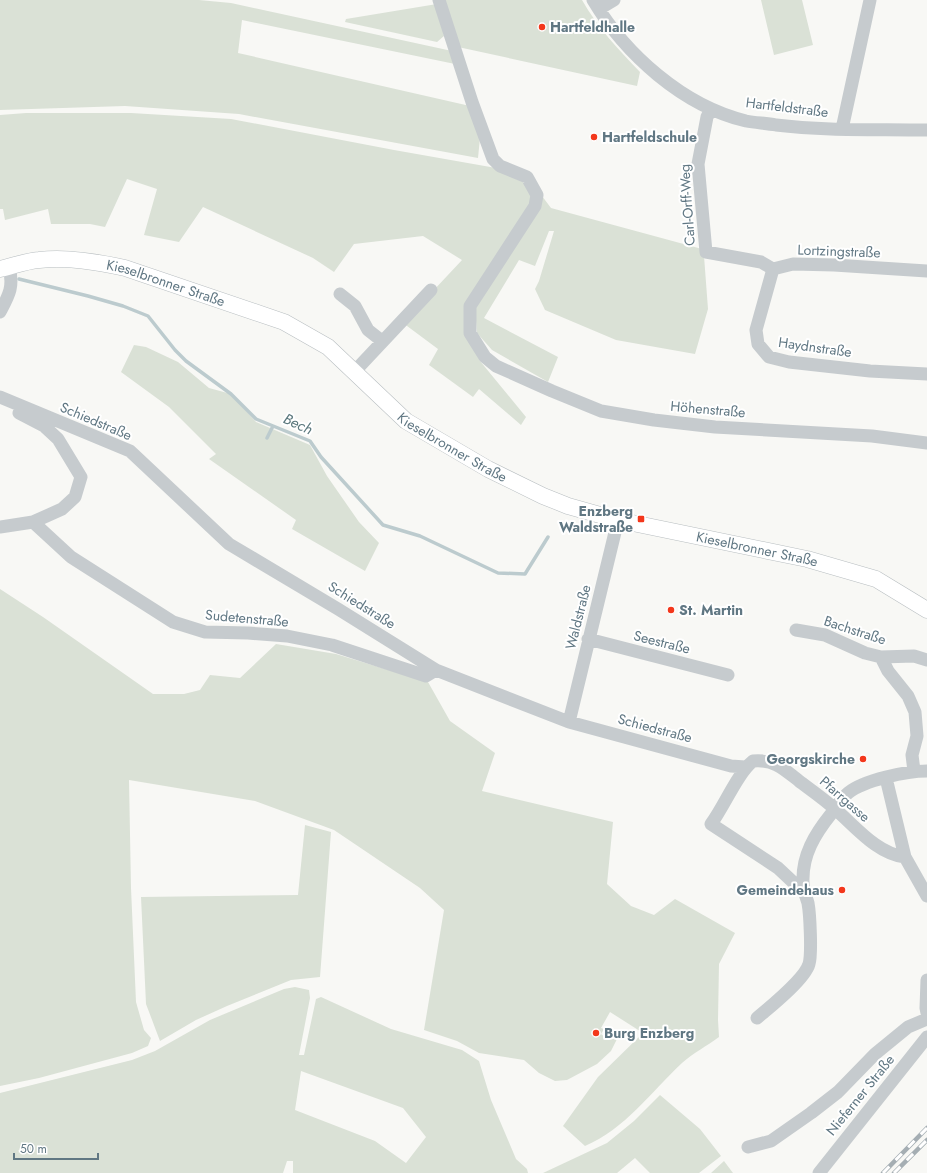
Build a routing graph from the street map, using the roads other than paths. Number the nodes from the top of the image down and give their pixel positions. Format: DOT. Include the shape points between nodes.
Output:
graph roads {
  1 [pos="439,0"];
  2 [pos="614,0"];
  3 [pos="870,0"];
  4 [pos="596,4"];
  5 [pos="711,109"];
  6 [pos="842,129"];
  7 [pos="927,130"];
  8 [pos="4,268"];
  9 [pos="773,269"];
  10 [pos="927,271"];
  11 [pos="431,290"];
  12 [pos="340,294"];
  13 [pos="0,312"];
  14 [pos="382,341"];
  15 [pos="354,372"];
  16 [pos="927,374"];
  17 [pos="0,397"];
  18 [pos="0,402"];
  19 [pos="927,443"];
  20 [pos="618,520"];
  21 [pos="33,522"];
  22 [pos="0,527"];
  23 [pos="927,610"];
  24 [pos="796,630"];
  25 [pos="588,639"];
  26 [pos="881,658"];
  27 [pos="927,660"];
  28 [pos="431,673"];
  29 [pos="728,675"];
  30 [pos="569,722"];
  31 [pos="746,767"];
  32 [pos="921,772"];
  33 [pos="886,778"];
  34 [pos="835,808"];
  35 [pos="905,857"];
  36 [pos="803,886"];
  37 [pos="927,896"];
  38 [pos="927,980"];
  39 [pos="927,1013"];
  40 [pos="757,1018"];
  41 [pos="927,1019"];
  42 [pos="927,1038"];
  43 [pos="748,1147"];
  44 [pos="819,1173"];
  1 -- 19 [label="street, Höhenstraße" via="493,159 500,166 527,177 537,195 534,206 470,306 470,333 485,357 496,366 601,411 715,427 872,436"];
  2 -- 4 [label="street"];
  3 -- 6 [label="street"];
  4 -- 5 [label="street, Hartfeldstraße" via="614,32 644,63 683,93"];
  5 -- 6 [label="street, Hartfeldstraße" via="747,121 800,128"];
  5 -- 9 [label="street, Carl-Orff-Weg" via="706,117 698,164 706,252 761,262"];
  6 -- 7 [label="street, Hartfeldstraße"];
  8 -- 13 [label="street" via="11,276 10,292"];
  8 -- 15 [label="main road, Kieselbronner Straße" via="39,260 70,260 99,262 125,268 284,322 328,347"];
  9 -- 10 [label="street, Lortzingstraße" via="793,264"];
  9 -- 16 [label="street, Haydnstraße" via="756,330 758,344 770,357 789,362"];
  11 -- 14 [label="street"];
  12 -- 14 [label="street" via="355,306 368,330"];
  14 -- 15 [label="street"];
  15 -- 20 [label="main road, Kieselbronner Straße" via="406,421 488,469 568,506"];
  17 -- 28 [label="street, Schiedstraße" via="130,452 229,544 338,609"];
  18 -- 21 [label="street" via="44,426 58,439 81,477 75,498 62,509"];
  20 -- 23 [label="main road, Kieselbronner Straße" via="807,559 876,579"];
  20 -- 25 [label="street, Waldstraße"];
  21 -- 22 [label="street"];
  21 -- 28 [label="street, Sudetenstraße" via="71,557 173,622 205,632 287,636"];
  24 -- 26 [label="street, Bachstraße" via="825,635"];
  25 -- 29 [label="street, Seestraße"];
  25 -- 30 [label="street, Waldstraße"];
  26 -- 27 [label="street, Bachstraße" via="914,656"];
  26 -- 32 [label="street" via="908,696 915,712 917,736 912,755"];
  28 -- 30 [label="street, Schiedstraße"];
  30 -- 31 [label="street, Schiedstraße" via="731,766"];
  31 -- 34 [label="street, Pfarrgasse" via="753,761 770,762 783,768"];
  31 -- 36 [label="street" via="711,824 778,868 794,883"];
  32 -- 33 [label="street"];
  33 -- 34 [label="street" via="849,792"];
  33 -- 35 [label="street"];
  34 -- 35 [label="street, Pfarrgasse" via="864,836 890,853"];
  34 -- 36 [label="street" via="816,832 806,855"];
  35 -- 37 [label="street"];
  36 -- 40 [label="street" via="808,904 811,952 809,964 794,984"];
  38 -- 39 [label="street"];
  41 -- 43 [label="street" via="908,1028 875,1054 838,1092 811,1114 771,1142"];
  42 -- 44 [label="street, Nieferner Straße"];
}
